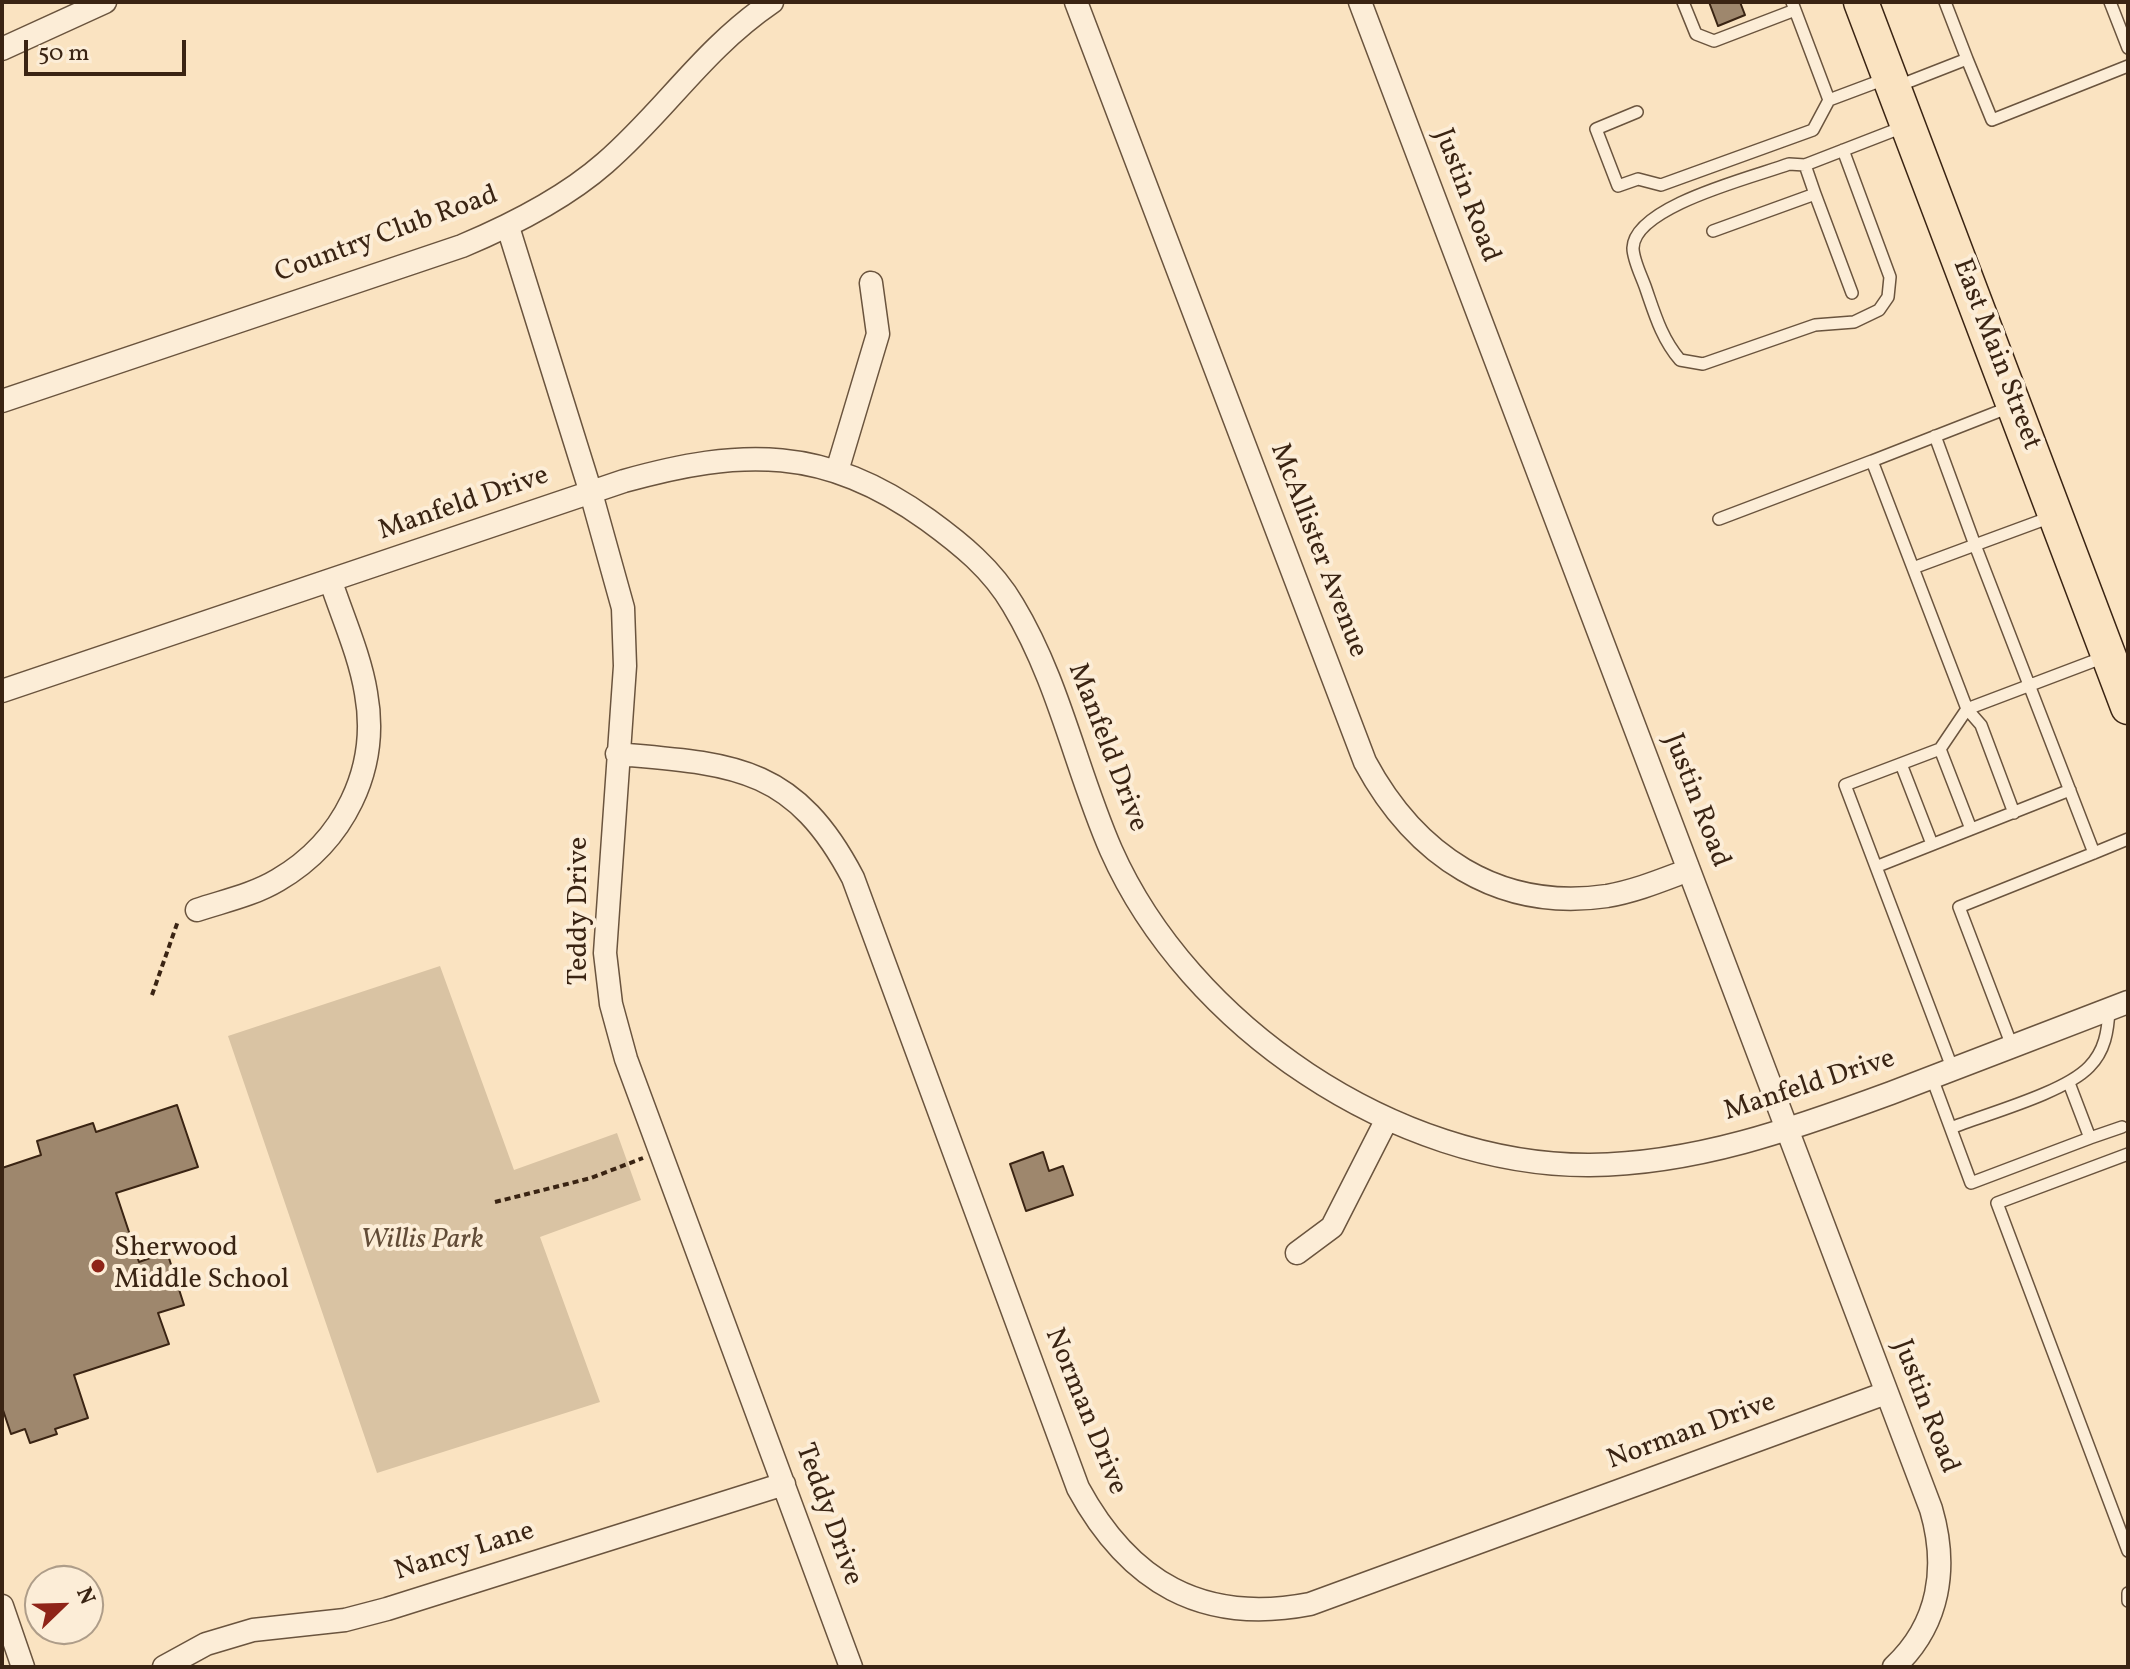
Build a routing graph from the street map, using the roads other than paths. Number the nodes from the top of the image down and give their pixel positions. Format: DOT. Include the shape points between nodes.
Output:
graph roads {
  1 [pos="105,2"];
  2 [pos="772,2"];
  3 [pos="1076,2"];
  4 [pos="1360,2"];
  5 [pos="1683,2"];
  6 [pos="1861,2"];
  7 [pos="1945,2"];
  8 [pos="2110,2"];
  9 [pos="1794,6"];
  10 [pos="2128,48"];
  11 [pos="2,49"];
  12 [pos="1967,59"];
  13 [pos="2128,66"];
  14 [pos="1892,83"];
  15 [pos="1829,100"];
  16 [pos="1637,112"];
  17 [pos="1908,126"];
  18 [pos="1843,150"];
  19 [pos="1805,165"];
  20 [pos="1815,194"];
  21 [pos="508,227"];
  22 [pos="1713,231"];
  23 [pos="871,283"];
  24 [pos="1852,293"];
  25 [pos="2,401"];
  26 [pos="2014,406"];
  27 [pos="1935,436"];
  28 [pos="1872,461"];
  29 [pos="837,471"];
  30 [pos="591,493"];
  31 [pos="2056,516"];
  32 [pos="1719,519"];
  33 [pos="1975,545"];
  34 [pos="1913,568"];
  35 [pos="331,582"];
  36 [pos="2108,655"];
  37 [pos="2031,685"];
  38 [pos="2,691"];
  39 [pos="2128,707"];
  40 [pos="1967,709"];
  41 [pos="1940,749"];
  42 [pos="617,754"];
  43 [pos="1901,764"];
  44 [pos="2070,790"];
  45 [pos="2014,813"];
  46 [pos="1971,829"];
  47 [pos="2128,839"];
  48 [pos="1932,844"];
  49 [pos="2094,853"];
  50 [pos="1878,866"];
  51 [pos="1689,870"];
  52 [pos="197,910"];
  53 [pos="2118,1006"];
  54 [pos="2012,1046"];
  55 [pos="1943,1074"];
  56 [pos="2069,1083"];
  57 [pos="1386,1121"];
  58 [pos="2122,1127"];
  59 [pos="1951,1128"];
  60 [pos="1788,1131"];
  61 [pos="2090,1138"];
  62 [pos="2128,1154"];
  63 [pos="1297,1253"];
  64 [pos="1886,1393"];
  65 [pos="784,1484"];
  66 [pos="2128,1551"];
  67 [pos="2128,1593"];
  68 [pos="2128,1601"];
  69 [pos="2,1606"];
  70 [pos="23,1667"];
  71 [pos="164,1667"];
  72 [pos="851,1667"];
  73 [pos="1894,1667"];
  1 -- 11 [label="street"];
  2 -- 21 [label="street, Country Club Road" via="703,58 605,163"];
  3 -- 51 [label="street, McAllister Avenue" via="1382,794 1431,849 1464,871 1530,896 1607,896"];
  4 -- 51 [label="street, Justin Road"];
  5 -- 9 [label="lane" via="1696,34 1714,41"];
  6 -- 14 [label="main road, East Main Street"];
  7 -- 12 [label="lane"];
  8 -- 10 [label="lane"];
  9 -- 15 [label="lane"];
  12 -- 13 [label="lane" via="1992,120"];
  12 -- 14 [label="lane"];
  14 -- 15 [label="lane"];
  14 -- 17 [label="main road, East Main Street"];
  15 -- 16 [label="lane" via="1813,130 1661,185 1638,179 1618,186 1596,129"];
  17 -- 18 [label="lane"];
  17 -- 26 [label="main road, East Main Street"];
  18 -- 19 [label="lane"];
  18 -- 19 [label="lane" via="1890,277 1888,297 1879,310 1854,322 1815,325 1703,364 1680,360 1667,345 1633,248 1640,228 1658,211 1789,164"];
  19 -- 20 [label="lane"];
  20 -- 22 [label="lane"];
  20 -- 24 [label="lane"];
  21 -- 25 [label="street, Country Club Road"];
  21 -- 30 [label="street, Teddy Drive"];
  23 -- 29 [label="street" via="878,334"];
  26 -- 27 [label="lane"];
  26 -- 31 [label="main road, East Main Street"];
  27 -- 28 [label="lane"];
  27 -- 33 [label="lane"];
  28 -- 32 [label="lane"];
  28 -- 34 [label="lane"];
  29 -- 30 [label="street, Manfeld Drive" via="800,463 719,459"];
  29 -- 57 [label="street, Manfeld Drive" via="905,503 969,549 1012,603 1041,661 1111,850 1164,939 1257,1037 1301,1072"];
  30 -- 35 [label="street, Manfeld Drive"];
  30 -- 42 [label="street, Teddy Drive" via="623,608 625,666"];
  31 -- 33 [label="lane"];
  31 -- 36 [label="main road, East Main Street"];
  33 -- 34 [label="lane"];
  33 -- 37 [label="lane"];
  34 -- 40 [label="lane"];
  35 -- 38 [label="street, Manfeld Drive"];
  35 -- 52 [label="street" via="366,693 363,776 321,849 276,882"];
  36 -- 37 [label="lane"];
  36 -- 39 [label="main road, East Main Street"];
  37 -- 40 [label="lane"];
  37 -- 44 [label="lane"];
  40 -- 41 [label="lane"];
  40 -- 45 [label="lane" via="1981,725"];
  41 -- 43 [label="lane"];
  41 -- 46 [label="lane"];
  42 -- 64 [label="street, Norman Drive" via="737,768 773,783 797,801 836,845 853,878 1078,1488 1115,1546 1140,1571 1175,1590 1237,1609 1273,1611 1310,1604"];
  42 -- 65 [label="street, Teddy Drive" via="605,953 611,1004 626,1059"];
  43 -- 48 [label="lane"];
  43 -- 50 [label="lane" via="1845,785"];
  44 -- 45 [label="lane"];
  44 -- 49 [label="lane"];
  45 -- 46 [label="lane"];
  46 -- 48 [label="lane"];
  47 -- 49 [label="lane"];
  48 -- 50 [label="lane"];
  49 -- 54 [label="lane" via="1959,907"];
  50 -- 55 [label="lane"];
  51 -- 60 [label="street, Justin Road"];
  53 -- 54 [label="street, Manfeld Drive"];
  53 -- 56 [label="lane" via="2108,1038 2090,1067"];
  54 -- 55 [label="street, Manfeld Drive"];
  55 -- 59 [label="lane"];
  55 -- 60 [label="street, Manfeld Drive"];
  56 -- 59 [label="lane"];
  56 -- 61 [label="lane"];
  57 -- 60 [label="street, Manfeld Drive" via="1471,1147 1586,1165 1684,1156"];
  57 -- 63 [label="street" via="1332,1227"];
  58 -- 61 [label="lane"];
  59 -- 61 [label="lane" via="1971,1183"];
  60 -- 64 [label="street, Justin Road"];
  62 -- 66 [label="lane" via="1997,1203"];
  64 -- 73 [label="street, Justin Road" via="1939,1536 1939,1588 1926,1626"];
  65 -- 71 [label="street, Nancy Lane" via="387,1609 345,1620 253,1630 206,1644"];
  65 -- 72 [label="street, Teddy Drive"];
  67 -- 68 [label="lane"];
  69 -- 70 [label="street"];
}
